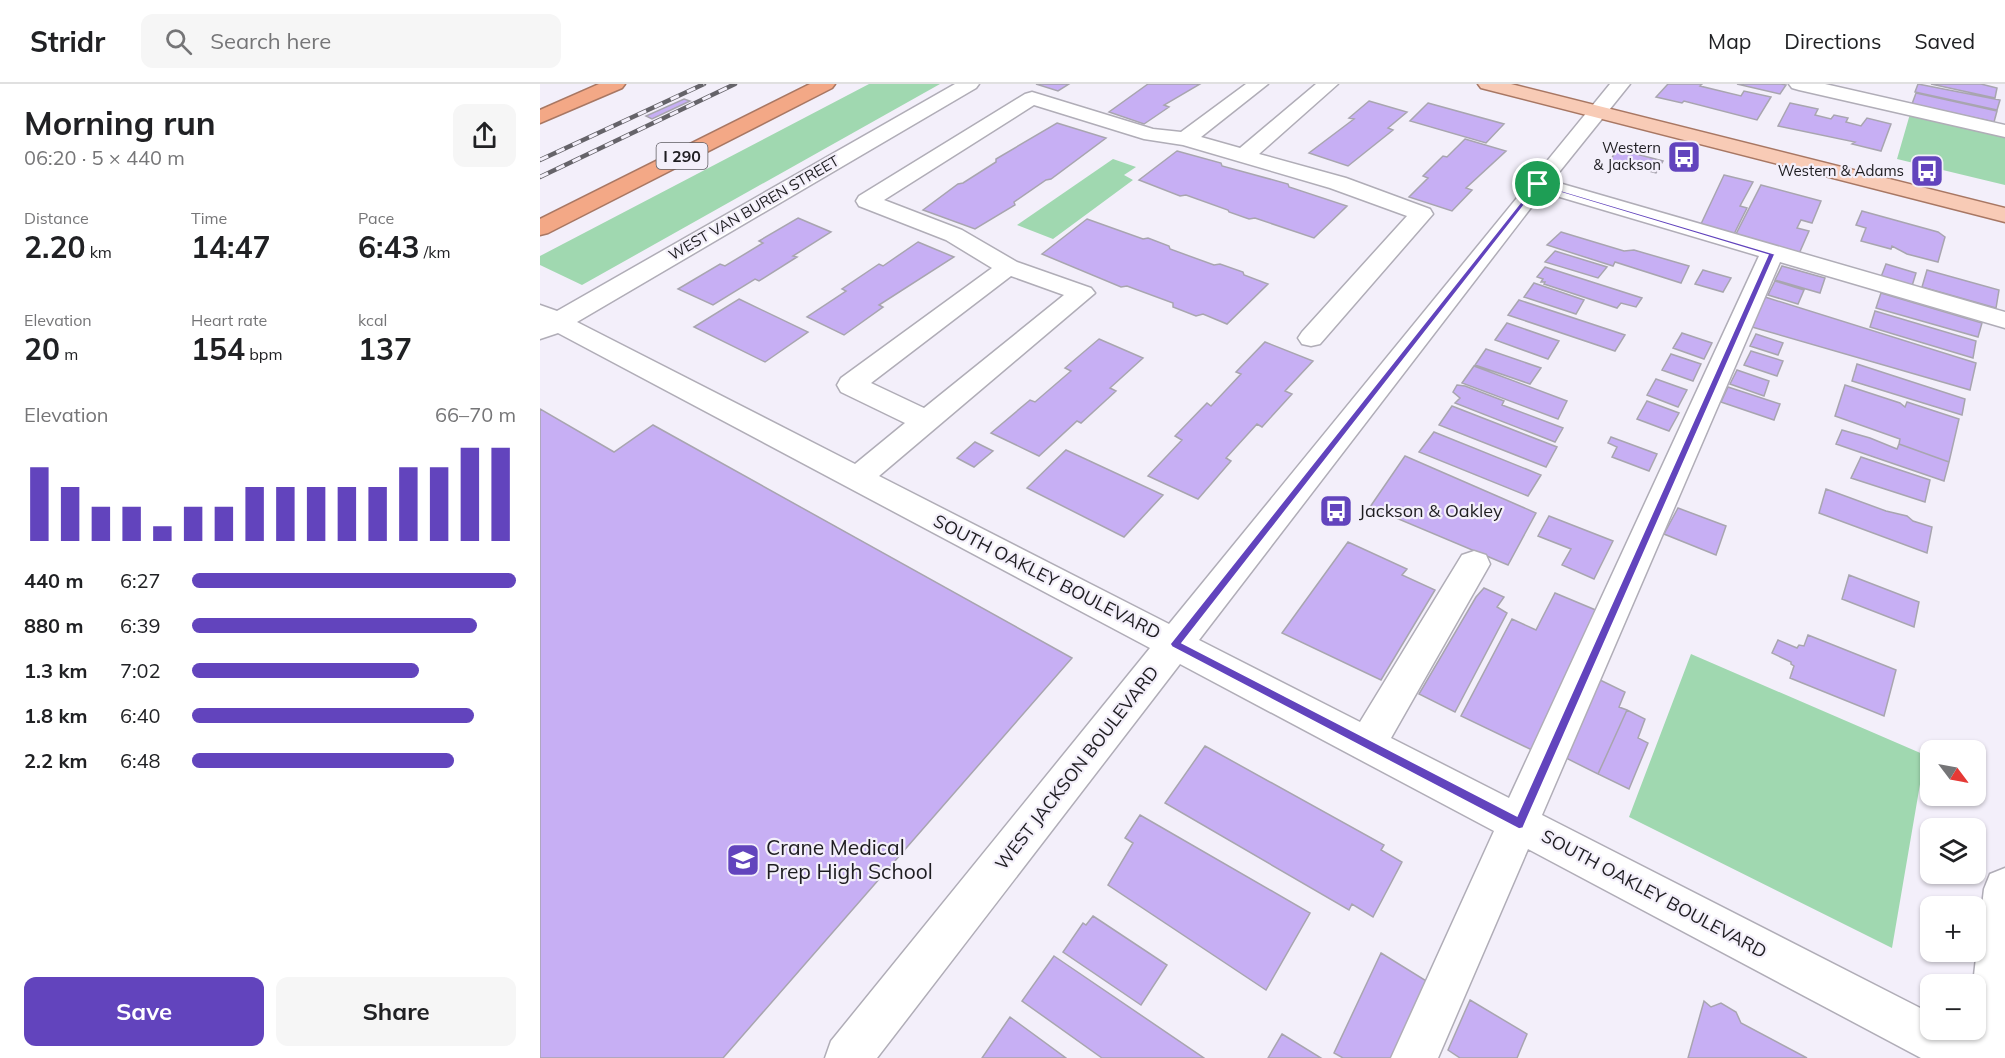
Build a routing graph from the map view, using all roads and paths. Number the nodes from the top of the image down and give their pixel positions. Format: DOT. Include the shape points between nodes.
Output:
graph roads {
  1 [pos="615,84"];
  2 [pos="825,84"];
  3 [pos="969,84"];
  4 [pos="1258,84"];
  5 [pos="1488,84"];
  6 [pos="1620,84"];
  7 [pos="1799,84"];
  8 [pos="1320,85"];
  9 [pos="1827,87"];
  10 [pos="1598,112"];
  11 [pos="540,117"];
  12 [pos="2005,131"];
  13 [pos="1185,139"];
  14 [pos="1244,156"];
  15 [pos="1538,184"];
  16 [pos="2005,215"];
  17 [pos="540,228"];
  18 [pos="1772,254"];
  19 [pos="1008,267"];
  20 [pos="2005,320"];
  21 [pos="546,322"];
  22 [pos="1311,338"];
  23 [pos="927,421"];
  24 [pos="857,478"];
  25 [pos="1474,564"];
  26 [pos="1175,644"];
  27 [pos="1367,745"];
  28 [pos="1519,824"];
  29 [pos="2005,889"];
  30 [pos="848,1058"];
  31 [pos="1414,1058"];
  32 [pos="1969,1058"];
  33 [pos="1988,1058"];
  1 -- 11 [label="highway"];
  2 -- 17 [label="highway, I 290"];
  3 -- 21 [label="street, WEST VAN BUREN STREET"];
  4 -- 13 [label="street"];
  5 -- 10 [label="main road"];
  6 -- 10 [label="street, WEST JACKSON BOULEVARD"];
  7 -- 9 [label="street"];
  8 -- 14 [label="street"];
  9 -- 12 [label="street"];
  10 -- 15 [label="street, WEST JACKSON BOULEVARD"];
  10 -- 16 [label="main road"];
  13 -- 14 [label="street"];
  13 -- 19 [label="street" via="1151,135 1032,98 867,201 954,235"];
  14 -- 22 [label="street" via="1338,183 1422,214"];
  15 -- 18 [label="street"];
  15 -- 26 [label="street, WEST JACKSON BOULEVARD"];
  18 -- 20 [label="street"];
  18 -- 28 [label="street"];
  19 -- 23 [label="street" via="1082,293"];
  19 -- 23 [label="street" via="851,385"];
  21 -- 24 [label="street, SOUTH OAKLEY BOULEVARD"];
  23 -- 24 [label="street"];
  24 -- 26 [label="street, SOUTH OAKLEY BOULEVARD"];
  25 -- 27 [label="street"];
  26 -- 27 [label="street, SOUTH OAKLEY BOULEVARD"];
  26 -- 30 [label="street, WEST JACKSON BOULEVARD"];
  27 -- 28 [label="street, SOUTH OAKLEY BOULEVARD"];
  28 -- 31 [label="street"];
  28 -- 32 [label="street, SOUTH OAKLEY BOULEVARD"];
  29 -- 33 [label="street"];
}
